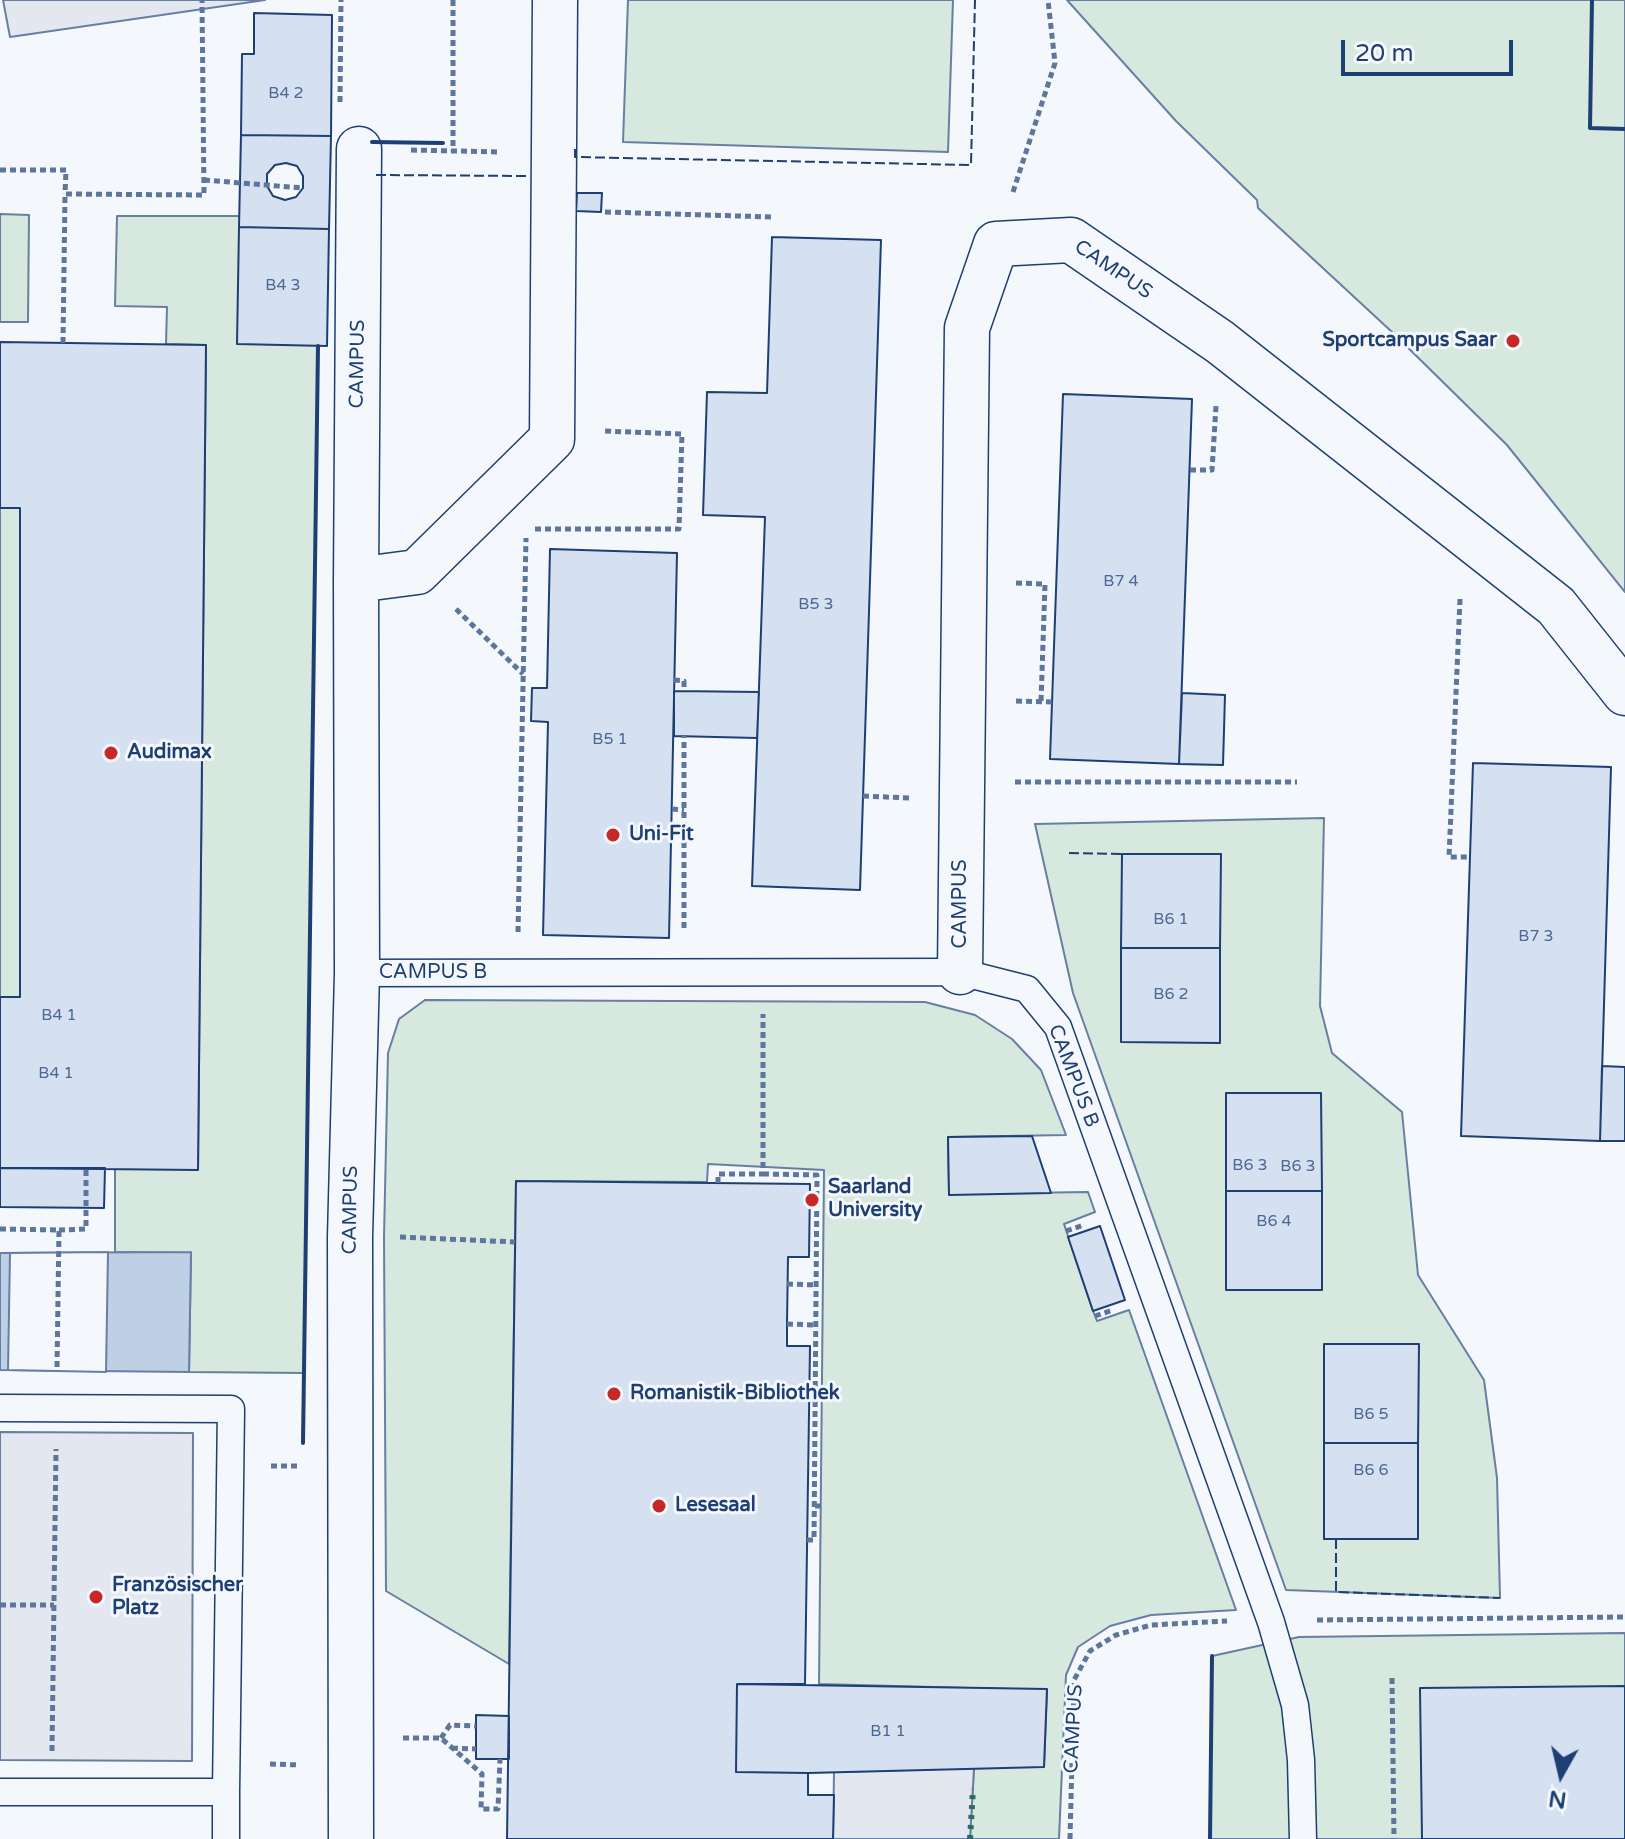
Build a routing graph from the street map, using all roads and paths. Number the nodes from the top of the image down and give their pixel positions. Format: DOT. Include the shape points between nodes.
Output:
graph roads {
  1 [pos="202,0"];
  2 [pos="341,0"];
  3 [pos="453,0"];
  4 [pos="555,0"];
  5 [pos="1048,0"];
  6 [pos="340,107"];
  7 [pos="359,149"];
  8 [pos="453,151"];
  9 [pos="0,170"];
  10 [pos="204,180"];
  11 [pos="303,188"];
  12 [pos="65,194"];
  13 [pos="553,211"];
  14 [pos="772,217"];
  15 [pos="996,244"];
  16 [pos="1220,342"];
  17 [pos="63,343"];
  18 [pos="609,431"];
  19 [pos="1190,470"];
  20 [pos="1463,533"];
  21 [pos="417,572"];
  22 [pos="356,580"];
  23 [pos="964,580"];
  24 [pos="523,674"];
  25 [pos="674,680"];
  26 [pos="684,690"];
  27 [pos="1625,693"];
  28 [pos="1052,702"];
  29 [pos="684,736"];
  30 [pos="673,745"];
  31 [pos="684,745"];
  32 [pos="1051,782"];
  33 [pos="1297,782"];
  34 [pos="863,796"];
  35 [pos="922,798"];
  36 [pos="672,809"];
  37 [pos="684,810"];
  38 [pos="1470,857"];
  39 [pos="684,936"];
  40 [pos="960,972"];
  41 [pos="357,973"];
  42 [pos="518,973"];
  43 [pos="763,1001"];
  44 [pos="86,1169"];
  45 [pos="763,1174"];
  46 [pos="718,1183"];
  47 [pos="809,1228"];
  48 [pos="817,1228"];
  49 [pos="0,1229"];
  50 [pos="59,1230"];
  51 [pos="350,1237"];
  52 [pos="515,1242"];
  53 [pos="787,1284"];
  54 [pos="817,1285"];
  55 [pos="787,1324"];
  56 [pos="816,1325"];
  57 [pos="57,1371"];
  58 [pos="0,1408"];
  59 [pos="57,1408"];
  60 [pos="352,1465"];
  61 [pos="230,1466"];
  62 [pos="815,1506"];
  63 [pos="824,1506"];
  64 [pos="807,1540"];
  65 [pos="0,1605"];
  66 [pos="54,1605"];
  67 [pos="1625,1617"];
  68 [pos="1346,1620"];
  69 [pos="1217,1621"];
  70 [pos="1392,1678"];
  71 [pos="476,1726"];
  72 [pos="398,1738"];
  73 [pos="441,1738"];
  74 [pos="451,1748"];
  75 [pos="476,1749"];
  76 [pos="500,1759"];
  77 [pos="227,1763"];
  78 [pos="314,1765"];
  79 [pos="0,1792"];
  80 [pos="52,1792"];
  81 [pos="226,1792"];
  82 [pos="226,1839"];
  83 [pos="351,1839"];
  84 [pos="1070,1839"];
  85 [pos="1303,1839"];
  86 [pos="1394,1839"];
  1 -- 10 [label="path"];
  2 -- 6 [label="path"];
  3 -- 8 [label="path"];
  4 -- 13 [label="street"];
  5 -- 15 [label="path" via="1055,63"];
  7 -- 22 [label="street, CAMPUS"];
  9 -- 12 [label="path" via="66,170"];
  10 -- 11 [label="path"];
  10 -- 12 [label="path" via="204,195"];
  12 -- 17 [label="path"];
  13 -- 14 [label="path"];
  13 -- 21 [label="street" via="552,439"];
  15 -- 16 [label="street, CAMPUS" via="1071,240"];
  15 -- 23 [label="street, CAMPUS" via="967,328"];
  16 -- 19 [label="path" via="1212,470"];
  16 -- 20 [label="street, CAMPUS"];
  18 -- 24 [label="path" via="682,434 679,529 526,529"];
  20 -- 27 [label="street, CAMPUS" via="1556,606"];
  20 -- 38 [label="path" via="1449,857"];
  21 -- 22 [label="street"];
  21 -- 24 [label="path"];
  22 -- 41 [label="street, CAMPUS"];
  23 -- 28 [label="path" via="1045,584 1041,702"];
  23 -- 40 [label="street, CAMPUS"];
  24 -- 42 [label="path"];
  25 -- 26 [label="path" via="684,681"];
  29 -- 31 [label="path"];
  30 -- 31 [label="path"];
  31 -- 37 [label="path"];
  32 -- 33 [label="path"];
  34 -- 35 [label="path"];
  36 -- 37 [label="path"];
  37 -- 39 [label="path"];
  40 -- 42 [label="lane, CAMPUS B"];
  40 -- 85 [label="lane, CAMPUS B" via="1027,989 1058,1027 1271,1622 1295,1705"];
  41 -- 42 [label="lane, CAMPUS B"];
  41 -- 51 [label="street, CAMPUS"];
  43 -- 45 [label="path"];
  44 -- 50 [label="path" via="86,1229"];
  45 -- 46 [label="path" via="718,1174"];
  45 -- 48 [label="path" via="817,1175"];
  47 -- 48 [label="path"];
  48 -- 54 [label="path"];
  49 -- 50 [label="path"];
  50 -- 57 [label="path"];
  51 -- 52 [label="path"];
  51 -- 60 [label="street, CAMPUS"];
  53 -- 54 [label="path"];
  54 -- 56 [label="path"];
  55 -- 56 [label="path"];
  56 -- 62 [label="path" via="811,1472"];
  58 -- 59 [label="lane"];
  59 -- 61 [label="lane" via="231,1409"];
  59 -- 66 [label="path"];
  60 -- 61 [label="path"];
  60 -- 83 [label="street, CAMPUS"];
  61 -- 77 [label="lane"];
  62 -- 63 [label="path"];
  62 -- 64 [label="path" via="814,1540"];
  65 -- 66 [label="path"];
  66 -- 80 [label="path"];
  67 -- 68 [label="path"];
  69 -- 84 [label="path, CAMPUS" via="1151,1625 1116,1635 1090,1651 1074,1680"];
  70 -- 86 [label="path"];
  71 -- 73 [label="path" via="450,1725"];
  72 -- 73 [label="path"];
  73 -- 74 [label="path"];
  74 -- 75 [label="path"];
  74 -- 76 [label="path" via="482,1774 481,1809 498,1809"];
  77 -- 78 [label="path"];
  77 -- 81 [label="lane"];
  79 -- 80 [label="lane"];
  80 -- 81 [label="lane"];
  81 -- 82 [label="lane"];
}
